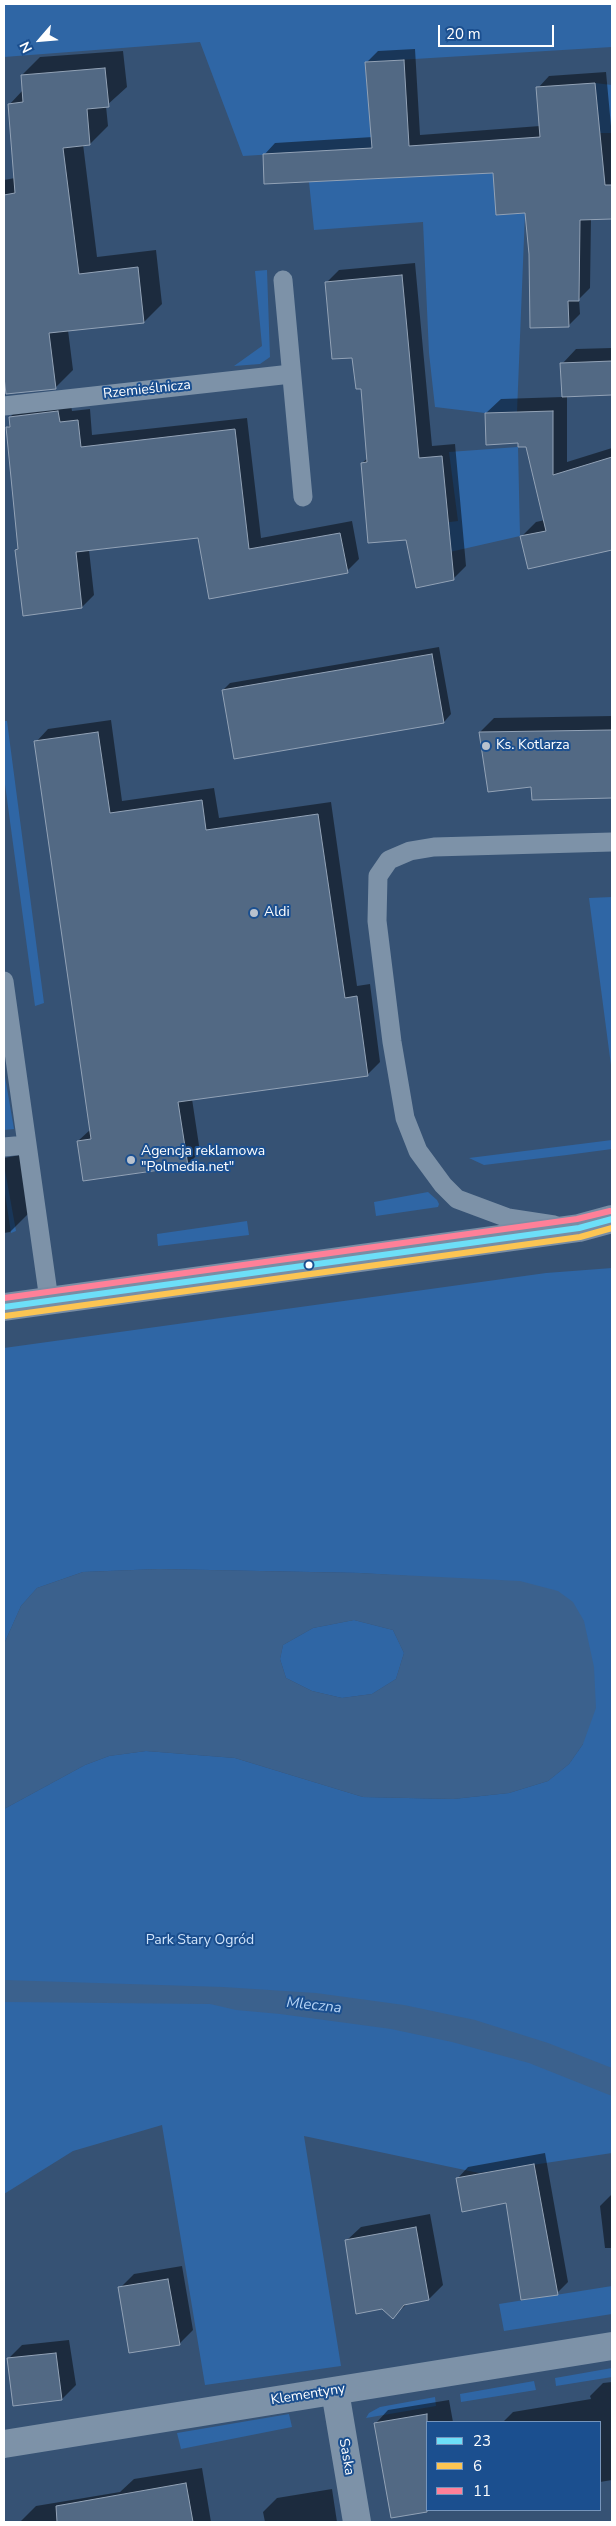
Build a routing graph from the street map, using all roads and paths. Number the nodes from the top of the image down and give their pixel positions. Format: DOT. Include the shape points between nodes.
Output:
graph roads {
  1 [pos="282,280"];
  2 [pos="291,374"];
  3 [pos="4,406"];
  4 [pos="303,497"];
  5 [pos="612,842"];
  6 [pos="4,981"];
  7 [pos="26,1145"];
  8 [pos="4,1147"];
  9 [pos="612,1219"];
  10 [pos="579,1228"];
  11 [pos="612,1233"];
  12 [pos="49,1300"];
  13 [pos="4,1307"];
  14 [pos="612,2346"];
  15 [pos="335,2391"];
  16 [pos="4,2444"];
  17 [pos="357,2522"];
  1 -- 2 [label="lane"];
  2 -- 3 [label="lane, Rzemieślnicza"];
  2 -- 4 [label="lane"];
  5 -- 10 [label="lane" via="434,847 410,851 389,860 378,876 377,921 392,1042 405,1118 418,1151 457,1199 508,1218"];
  6 -- 7 [label="lane"];
  7 -- 8 [label="lane"];
  7 -- 12 [label="lane"];
  9 -- 10 [label="main road"];
  10 -- 11 [label="main road"];
  10 -- 12 [label="main road"];
  12 -- 13 [label="main road"];
  14 -- 15 [label="street, Klementyny"];
  15 -- 16 [label="street, Klementyny"];
  15 -- 17 [label="street, Saska"];
}
